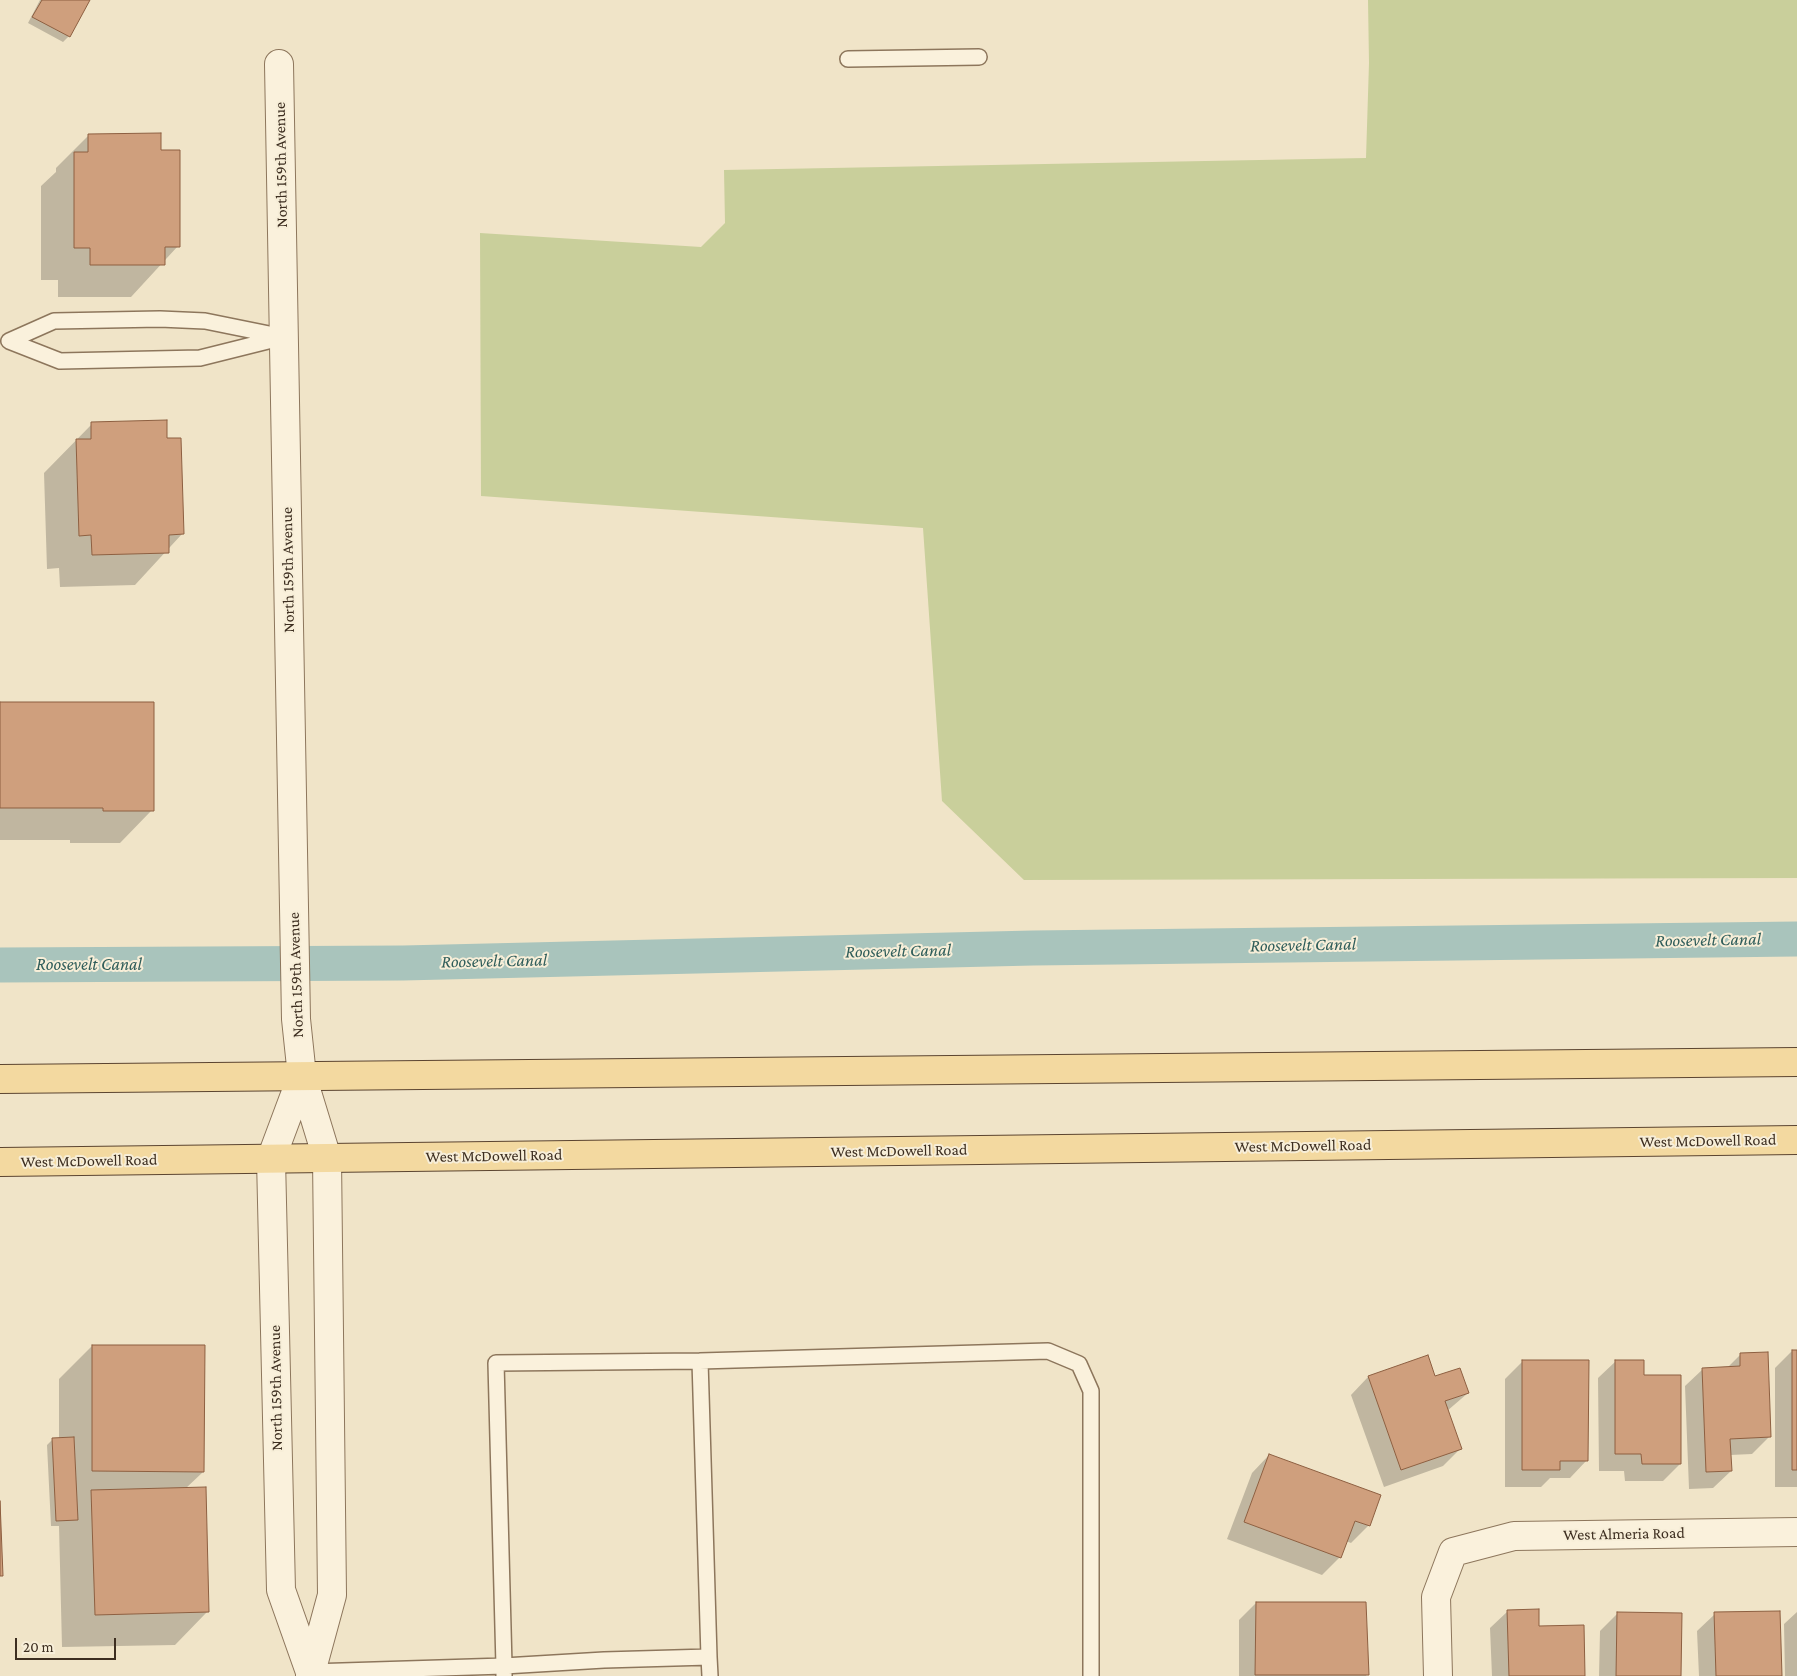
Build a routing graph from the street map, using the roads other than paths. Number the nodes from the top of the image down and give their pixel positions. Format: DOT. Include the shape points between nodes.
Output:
graph roads {
  1 [pos="979,57"];
  2 [pos="848,59"];
  3 [pos="279,64"];
  4 [pos="284,337"];
  5 [pos="1797,1062"];
  6 [pos="302,1076"];
  7 [pos="0,1079"];
  8 [pos="1797,1140"];
  9 [pos="327,1158"];
  10 [pos="271,1159"];
  11 [pos="0,1162"];
  12 [pos="700,1362"];
  13 [pos="1797,1532"];
  14 [pos="709,1658"];
  15 [pos="504,1671"];
  16 [pos="310,1674"];
  17 [pos="710,1676"];
  18 [pos="1091,1676"];
  19 [pos="1438,1676"];
  1 -- 2 [label="lane"];
  3 -- 4 [label="street, North 159th Avenue"];
  4 -- 4 [label="lane" via="205,321 160,319 54,321 9,341 60,362 200,358"];
  4 -- 6 [label="street, North 159th Avenue" via="295,1000"];
  5 -- 6 [label="main road"];
  6 -- 7 [label="main road"];
  6 -- 9 [label="street, North 159th Avenue"];
  6 -- 10 [label="street, North 159th Avenue"];
  8 -- 9 [label="main road, West McDowell Road"];
  9 -- 10 [label="main road, West McDowell Road"];
  9 -- 16 [label="street, North 159th Avenue" via="332,1595"];
  10 -- 11 [label="main road, West McDowell Road"];
  10 -- 16 [label="street, North 159th Avenue" via="281,1590"];
  12 -- 14 [label="lane"];
  12 -- 15 [label="lane" via="496,1363"];
  12 -- 18 [label="lane" via="1048,1351 1079,1364 1092,1391"];
  13 -- 19 [label="street, West Almeria Road" via="1514,1536 1453,1552 1436,1597"];
  14 -- 15 [label="lane"];
  14 -- 17 [label="lane"];
  15 -- 16 [label="lane"];
}
